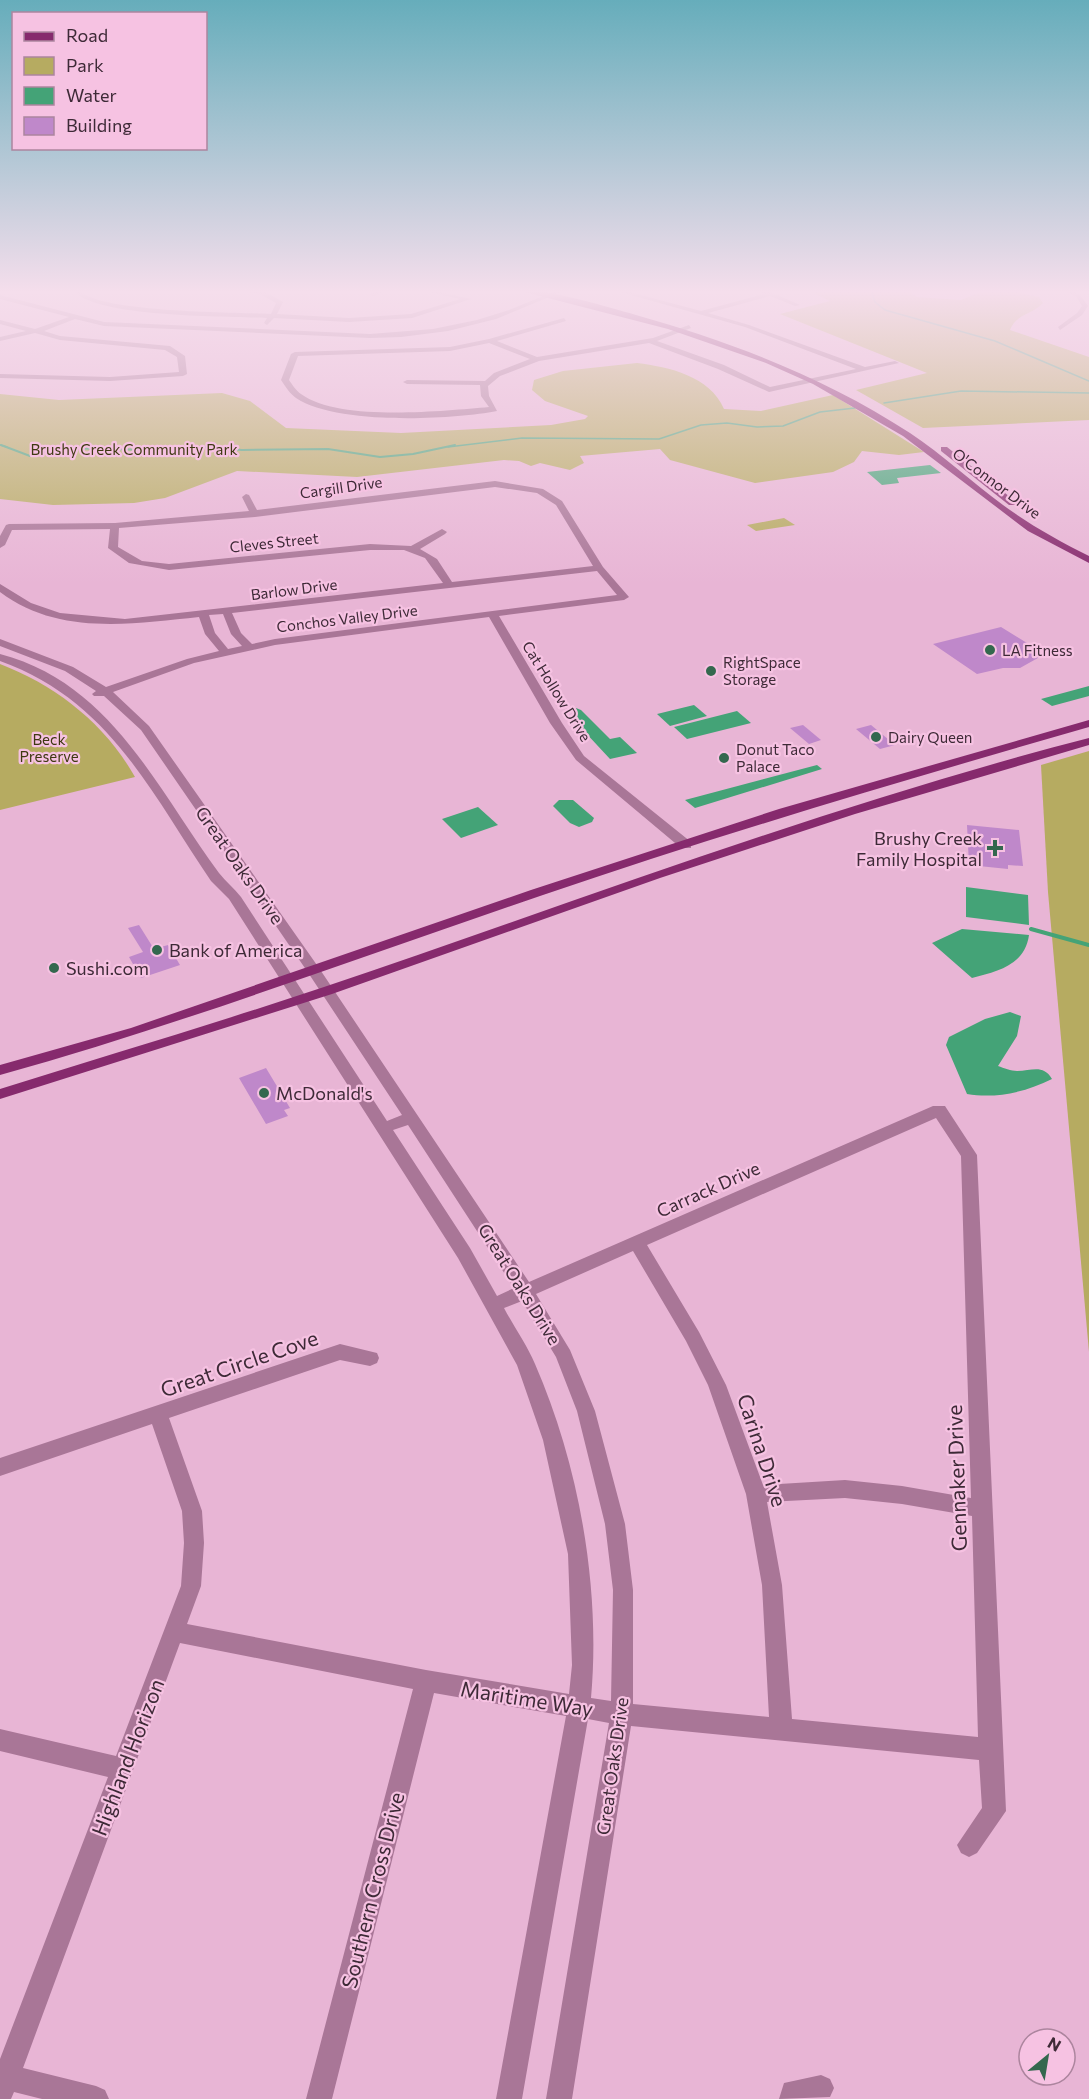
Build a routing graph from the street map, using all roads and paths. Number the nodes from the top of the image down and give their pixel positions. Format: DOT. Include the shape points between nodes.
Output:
graph roads {
  1 [pos="290,388"];
  2 [pos="485,388"];
  3 [pos="824,388"];
  4 [pos="839,388"];
  5 [pos="246,497"];
  6 [pos="255,514"];
  7 [pos="115,526"];
  8 [pos="442,532"];
  9 [pos="0,545"];
  10 [pos="1089,549"];
  11 [pos="411,550"];
  12 [pos="1089,558"];
  13 [pos="599,568"];
  14 [pos="449,585"];
  15 [pos="0,587"];
  16 [pos="624,597"];
  17 [pos="227,612"];
  18 [pos="204,615"];
  19 [pos="494,615"];
  20 [pos="0,642"];
  21 [pos="249,647"];
  22 [pos="225,652"];
  23 [pos="0,657"];
  24 [pos="105,692"];
  25 [pos="81,700"];
  26 [pos="1089,723"];
  27 [pos="1089,741"];
  28 [pos="944,765"];
  29 [pos="901,777"];
  30 [pos="931,788"];
  31 [pos="851,811"];
  32 [pos="686,845"];
  33 [pos="314,970"];
  34 [pos="289,979"];
  35 [pos="327,991"];
  36 [pos="299,999"];
  37 [pos="0,1070"];
  38 [pos="0,1094"];
  39 [pos="939,1110"];
  40 [pos="412,1117"];
  41 [pos="383,1128"];
  42 [pos="636,1242"];
  43 [pos="524,1290"];
  44 [pos="494,1305"];
  45 [pos="370,1358"];
  46 [pos="158,1415"];
  47 [pos="0,1467"];
  48 [pos="756,1494"];
  49 [pos="981,1509"];
  50 [pos="174,1632"];
  51 [pos="426,1681"];
  52 [pos="579,1706"];
  53 [pos="622,1714"];
  54 [pos="781,1730"];
  55 [pos="0,1740"];
  56 [pos="990,1750"];
  57 [pos="122,1769"];
  58 [pos="969,1845"];
  59 [pos="3,2086"];
  60 [pos="821,2088"];
  61 [pos="96,2099"];
  62 [pos="319,2099"];
  63 [pos="509,2099"];
  64 [pos="559,2099"];
  65 [pos="792,2099"];
  1 -- 2 [label="street" via="327,407 404,416 494,410 484,394"];
  3 -- 12 [label="main road, O'Connor Drive" via="905,433 1004,510"];
  4 -- 10 [label="main road, O'Connor Drive" via="909,425 1018,509"];
  5 -- 6 [label="street"];
  6 -- 7 [label="street, Cargill Drive"];
  6 -- 13 [label="street, Cargill Drive" via="474,484 523,487 540,491 559,503"];
  7 -- 9 [label="street, Cargill Drive" via="9,527"];
  7 -- 11 [label="street, Cleves Street" via="113,548 122,558 152,566 370,547"];
  8 -- 11 [label="street"];
  11 -- 14 [label="street, Cleves Street" via="432,559"];
  13 -- 14 [label="street, Barlow Drive"];
  13 -- 16 [label="street, Cargill Drive"];
  14 -- 17 [label="street, Barlow Drive"];
  15 -- 18 [label="street, Barlow Drive" via="10,596 44,611 104,622"];
  16 -- 19 [label="street, Conchos Valley Drive"];
  17 -- 18 [label="street, Barlow Drive"];
  17 -- 21 [label="street" via="236,634"];
  18 -- 22 [label="street" via="210,634"];
  19 -- 21 [label="street, Conchos Valley Drive"];
  19 -- 32 [label="street, Cat Hollow Drive" via="580,758"];
  20 -- 24 [label="street, Great Oaks Drive" via="47,659"];
  21 -- 22 [label="street, Conchos Valley Drive"];
  22 -- 24 [label="street, Conchos Valley Drive"];
  23 -- 25 [label="street, Great Oaks Drive" via="40,674"];
  24 -- 25 [label="street, Conchos Valley Drive"];
  24 -- 33 [label="street, Great Oaks Drive" via="145,728"];
  25 -- 34 [label="street, Great Oaks Drive" via="120,738"];
  26 -- 28 [label="main road"];
  27 -- 30 [label="main road"];
  28 -- 29 [label="main road"];
  28 -- 30 [label="main road" via="926,776"];
  29 -- 31 [label="main road" via="898,784"];
  29 -- 32 [label="main road"];
  30 -- 31 [label="main road"];
  31 -- 35 [label="main road" via="655,875"];
  32 -- 33 [label="main road"];
  33 -- 34 [label="main road"];
  33 -- 35 [label="street, Great Oaks Drive"];
  34 -- 36 [label="street, Great Oaks Drive"];
  34 -- 37 [label="main road" via="99,1043"];
  35 -- 36 [label="main road"];
  35 -- 40 [label="street, Great Oaks Drive"];
  36 -- 38 [label="main road"];
  36 -- 41 [label="street, Great Oaks Drive"];
  39 -- 42 [label="street, Carrack Drive"];
  39 -- 49 [label="street, Gennaker Drive" via="969,1155"];
  40 -- 41 [label="street"];
  40 -- 43 [label="street, Great Oaks Drive"];
  41 -- 44 [label="street, Great Oaks Drive"];
  42 -- 43 [label="street, Carrack Drive"];
  42 -- 48 [label="street, Carina Drive" via="717,1385"];
  43 -- 44 [label="street, Carrack Drive"];
  43 -- 53 [label="street, Great Oaks Drive" via="567,1364 586,1412 615,1524 623,1590"];
  44 -- 52 [label="street, Great Oaks Drive" via="526,1364 553,1440 566,1497 578,1554 583,1665"];
  45 -- 46 [label="street, Great Circle Cove" via="339,1352"];
  46 -- 47 [label="street, Great Circle Cove"];
  46 -- 50 [label="street, Highland Horizon" via="192,1511 191,1586"];
  48 -- 49 [label="street" via="845,1489"];
  48 -- 54 [label="street, Carina Drive" via="772,1585"];
  49 -- 56 [label="street, Gennaker Drive"];
  50 -- 51 [label="street, Maritime Way"];
  50 -- 57 [label="street, Highland Horizon"];
  51 -- 52 [label="street, Maritime Way"];
  51 -- 62 [label="street, Southern Cross Drive"];
  52 -- 53 [label="street, Maritime Way"];
  52 -- 63 [label="street, Great Oaks Drive"];
  53 -- 54 [label="street, Maritime Way"];
  53 -- 64 [label="street, Great Oaks Drive"];
  54 -- 56 [label="street, Maritime Way"];
  55 -- 57 [label="street"];
  56 -- 58 [label="street, Gennaker Drive" via="994,1811"];
  57 -- 59 [label="street, Highland Horizon"];
  59 -- 61 [label="street"];
  60 -- 65 [label="street" via="793,2092"];
}
